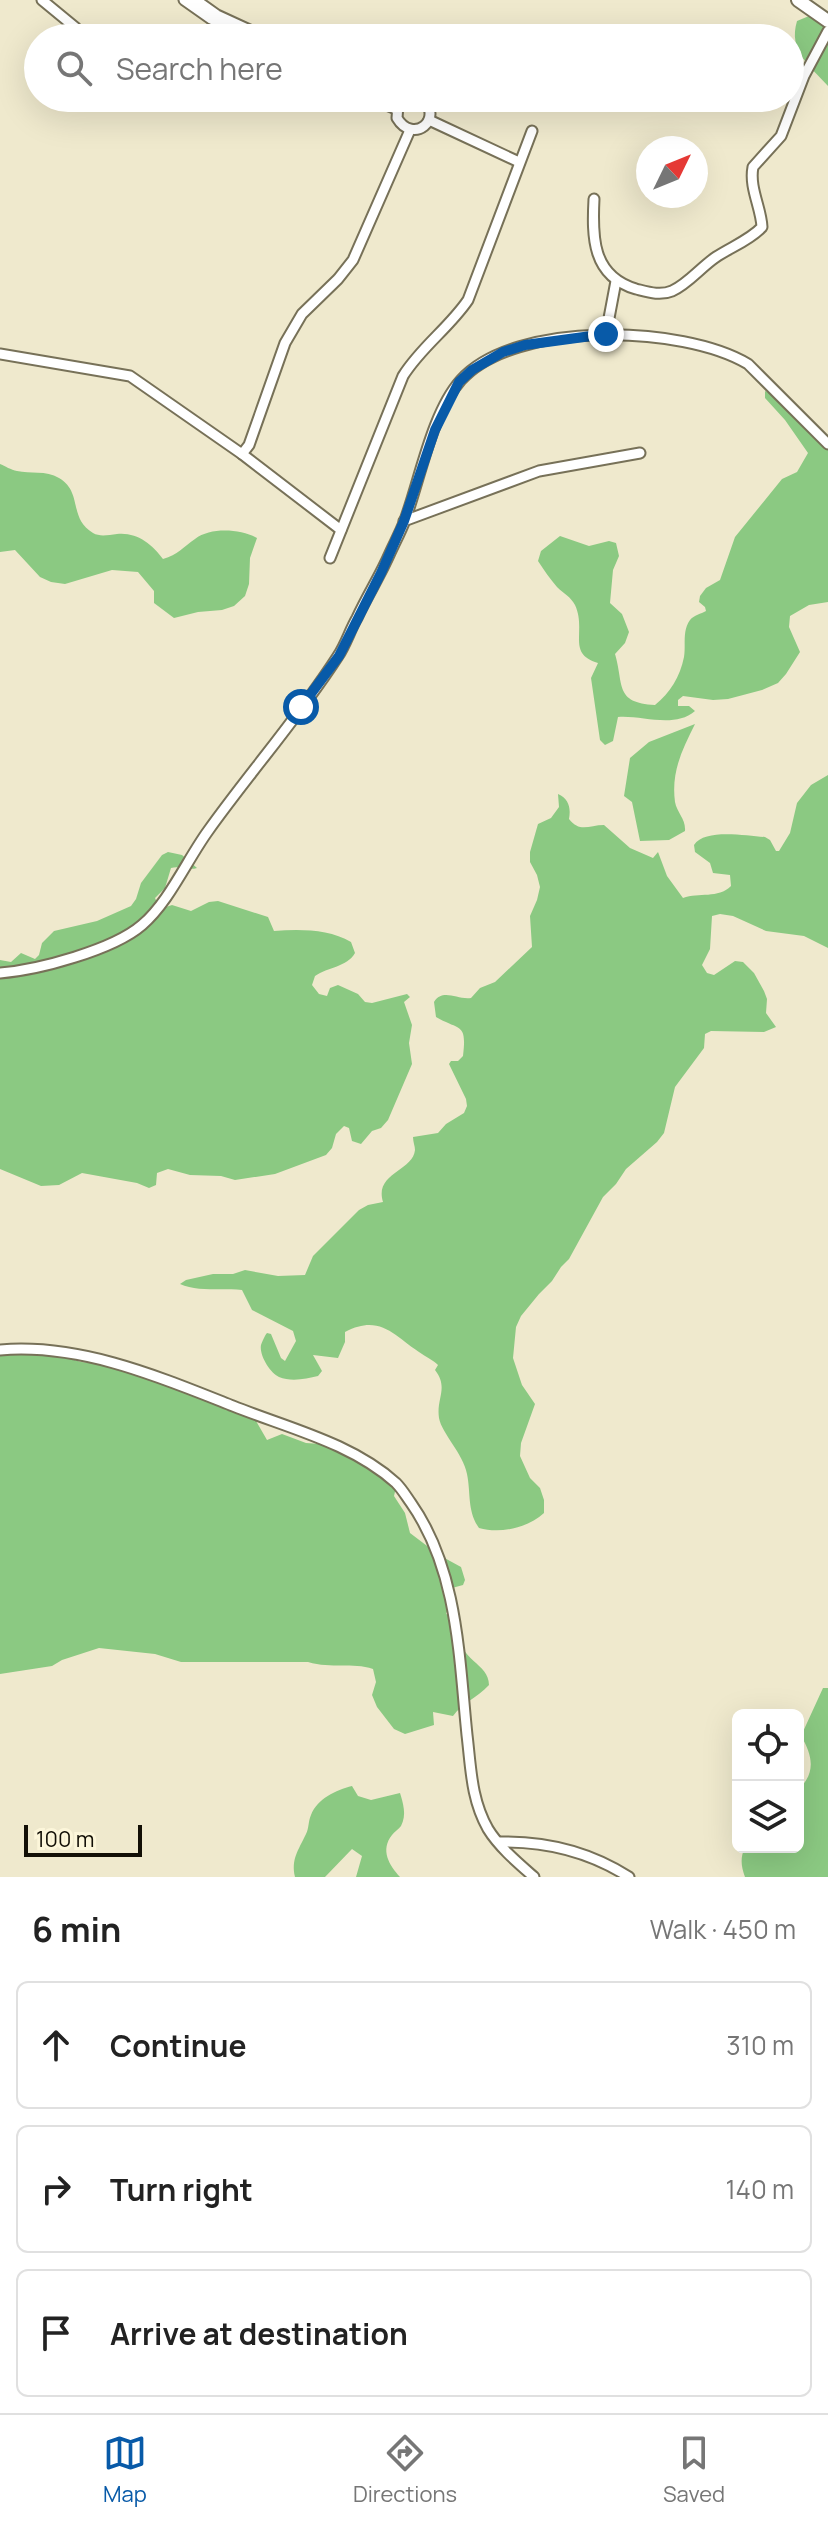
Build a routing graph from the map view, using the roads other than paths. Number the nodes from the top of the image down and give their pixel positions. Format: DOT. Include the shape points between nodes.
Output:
graph roads {
  1 [pos="42,0"];
  2 [pos="184,0"];
  3 [pos="196,0"];
  4 [pos="798,0"];
  5 [pos="828,21"];
  6 [pos="71,24"];
  7 [pos="221,24"];
  8 [pos="237,24"];
  9 [pos="828,31"];
  10 [pos="804,76"];
  11 [pos="398,112"];
  12 [pos="430,112"];
  13 [pos="790,112"];
  14 [pos="429,120"];
  15 [pos="410,130"];
  16 [pos="532,131"];
  17 [pos="519,162"];
  18 [pos="594,199"];
  19 [pos="616,281"];
  20 [pos="606,334"];
  21 [pos="0,354"];
  22 [pos="828,444"];
  23 [pos="640,453"];
  24 [pos="242,454"];
  25 [pos="404,521"];
  26 [pos="341,530"];
  27 [pos="330,558"];
  28 [pos="0,973"];
  29 [pos="0,1350"];
  30 [pos="499,1842"];
  31 [pos="534,1877"];
  32 [pos="629,1877"];
  1 -- 6 [label="street"];
  2 -- 7 [label="street"];
  3 -- 8 [label="street"];
  4 -- 5 [label="main road"];
  9 -- 10 [label="street"];
  11 -- 15 [label="street" via="399,122"];
  12 -- 14 [label="street"];
  13 -- 19 [label="street" via="781,136 753,167 759,230 676,289 651,293"];
  14 -- 15 [label="street"];
  14 -- 17 [label="street"];
  15 -- 24 [label="street" via="353,260 302,314 285,343"];
  16 -- 17 [label="street"];
  17 -- 26 [label="street" via="468,300 403,376"];
  18 -- 19 [label="street" via="597,253"];
  19 -- 20 [label="street"];
  20 -- 22 [label="street" via="682,341 733,355 764,378"];
  20 -- 25 [label="street" via="503,352 459,382 444,408"];
  21 -- 24 [label="street" via="130,376"];
  23 -- 25 [label="street" via="539,471"];
  24 -- 26 [label="street"];
  25 -- 28 [label="street" via="339,656 208,832 155,913 123,938 51,964"];
  26 -- 27 [label="street"];
  29 -- 30 [label="street" via="70,1353 160,1378 352,1453 399,1486 437,1549 449,1588 471,1784"];
  30 -- 31 [label="street"];
  30 -- 32 [label="street" via="529,1841 570,1850"];
}
